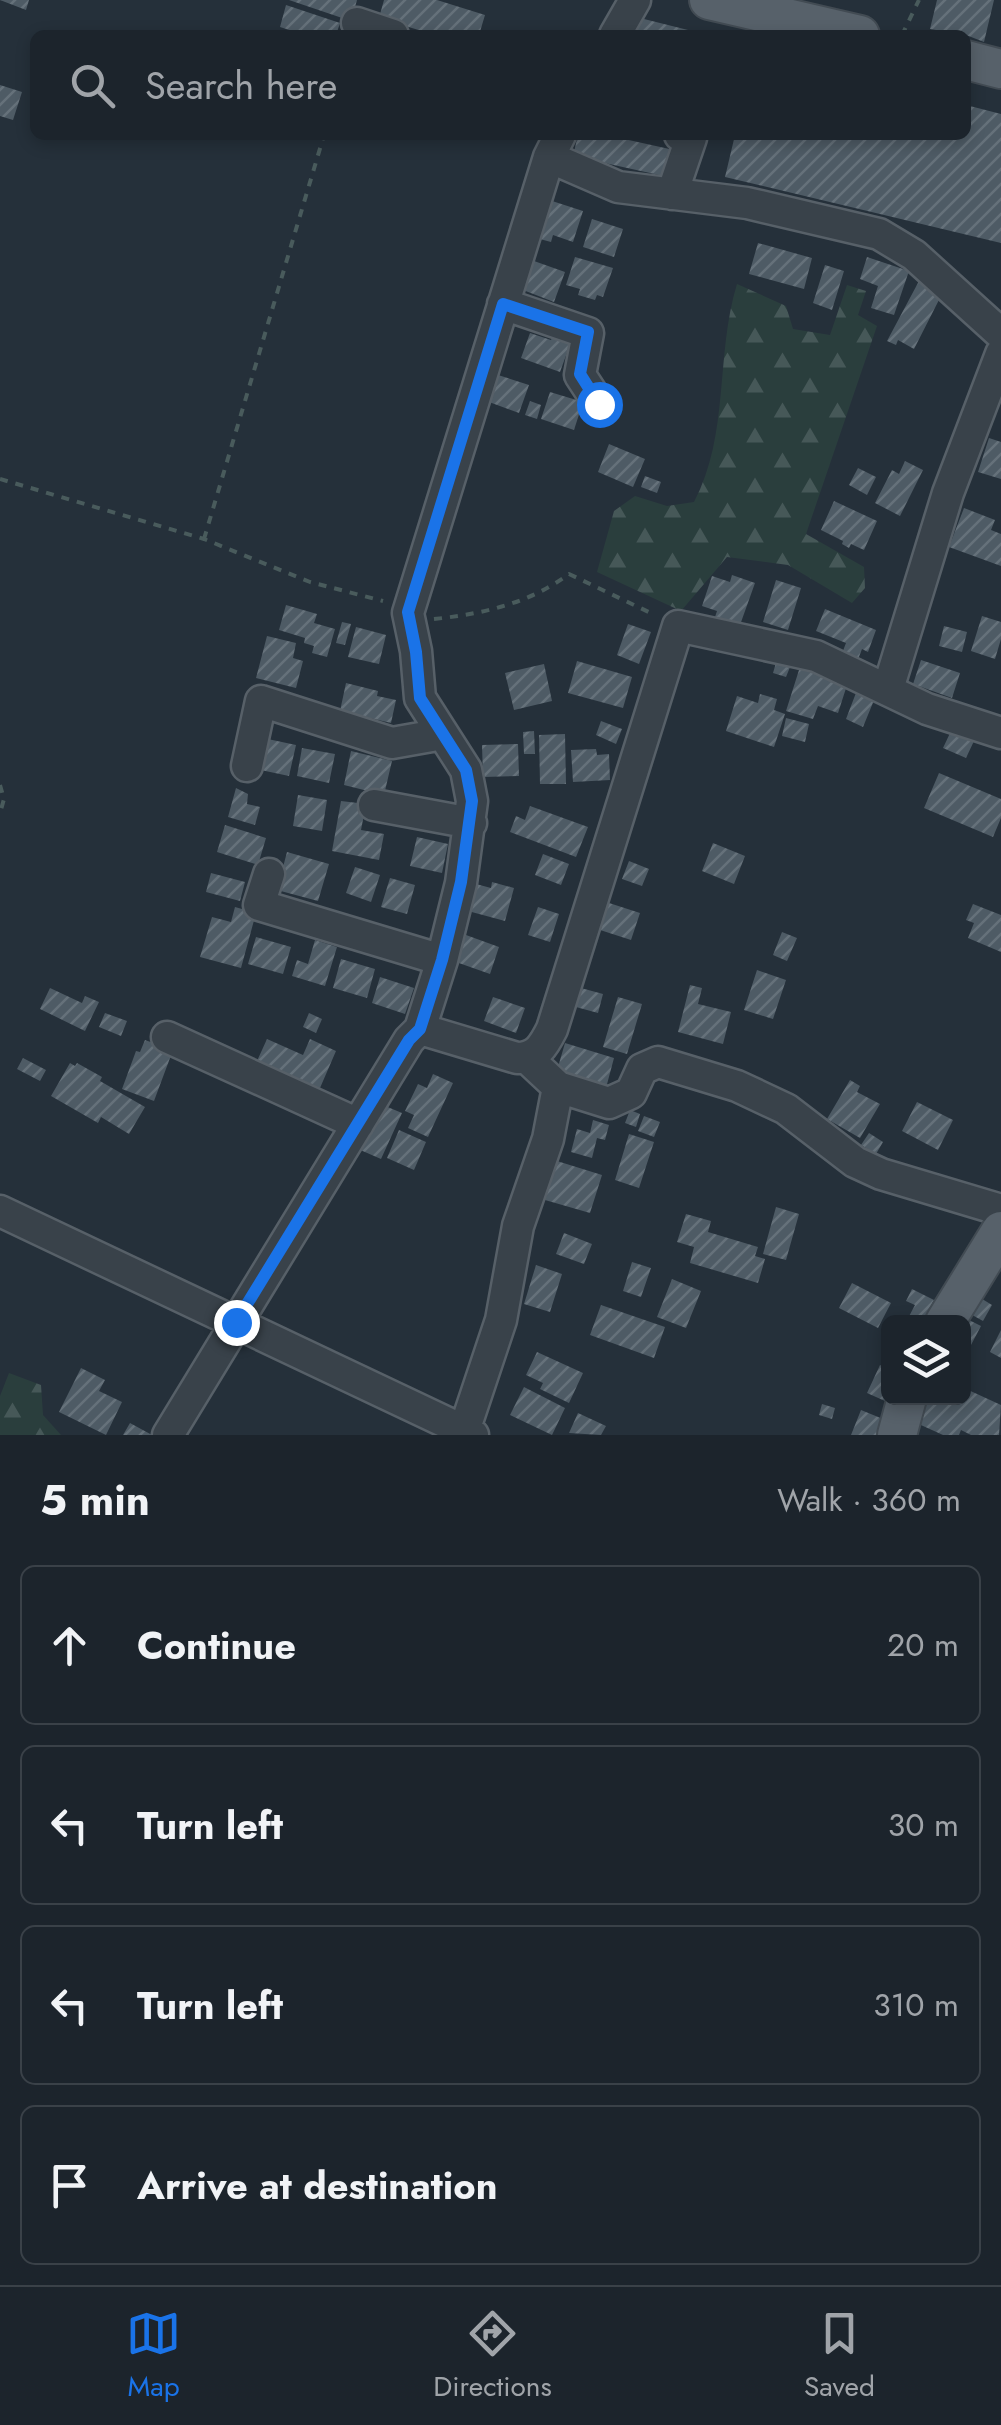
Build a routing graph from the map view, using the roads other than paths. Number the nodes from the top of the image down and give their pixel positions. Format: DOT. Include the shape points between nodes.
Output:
graph roads {
  1 [pos="636,0"];
  2 [pos="709,0"];
  3 [pos="357,23"];
  4 [pos="377,30"];
  5 [pos="619,30"];
  6 [pos="838,30"];
  7 [pos="971,61"];
  8 [pos="1001,68"];
  9 [pos="690,140"];
  10 [pos="554,146"];
  11 [pos="672,194"];
  12 [pos="503,304"];
  13 [pos="1001,334"];
  14 [pos="1001,354"];
  15 [pos="599,404"];
  16 [pos="888,690"];
  17 [pos="1001,733"];
  18 [pos="443,734"];
  19 [pos="247,766"];
  20 [pos="374,805"];
  21 [pos="471,823"];
  22 [pos="269,874"];
  23 [pos="442,960"];
  24 [pos="420,1029"];
  25 [pos="167,1037"];
  26 [pos="527,1058"];
  27 [pos="558,1087"];
  28 [pos="358,1124"];
  29 [pos="1001,1210"];
  30 [pos="0,1212"];
  31 [pos="1001,1232"];
  32 [pos="948,1315"];
  33 [pos="236,1322"];
  34 [pos="905,1405"];
  35 [pos="469,1433"];
  36 [pos="168,1435"];
  37 [pos="896,1435"];
  1 -- 5 [label="street"];
  2 -- 6 [label="main road"];
  3 -- 4 [label="street"];
  7 -- 8 [label="main road"];
  9 -- 11 [label="street"];
  10 -- 11 [label="street" via="618,187"];
  10 -- 12 [label="street"];
  11 -- 13 [label="street" via="746,203 879,234 914,255"];
  12 -- 15 [label="street" via="588,332 580,374"];
  12 -- 18 [label="street" via="408,612 420,698"];
  14 -- 16 [label="street" via="948,493"];
  16 -- 17 [label="street"];
  16 -- 26 [label="street" via="816,656 678,626 552,1028"];
  18 -- 19 [label="street" via="392,743 261,701"];
  18 -- 21 [label="street" via="466,770"];
  20 -- 21 [label="street"];
  21 -- 23 [label="street"];
  22 -- 23 [label="street" via="259,904"];
  23 -- 24 [label="street"];
  24 -- 26 [label="street"];
  24 -- 28 [label="street"];
  25 -- 28 [label="street"];
  26 -- 27 [label="street"];
  27 -- 29 [label="street" via="609,1103 622,1100 642,1069 658,1062 786,1109 881,1174"];
  27 -- 35 [label="street"];
  28 -- 33 [label="street"];
  30 -- 33 [label="street"];
  31 -- 32 [label="main road"];
  33 -- 35 [label="street"];
  33 -- 36 [label="street"];
  34 -- 37 [label="main road"];
}
